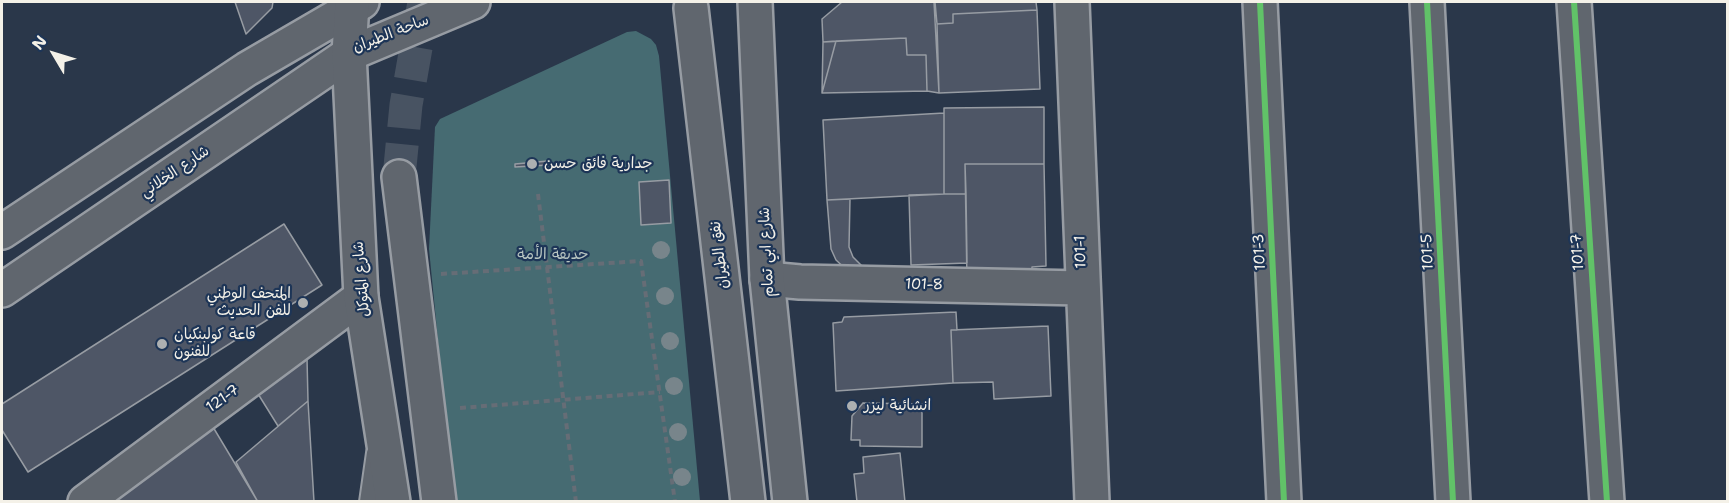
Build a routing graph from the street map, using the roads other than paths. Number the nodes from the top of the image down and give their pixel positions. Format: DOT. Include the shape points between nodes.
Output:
graph roads {
  1 [pos="473,2"];
  2 [pos="755,2"];
  3 [pos="1072,2"];
  4 [pos="1260,2"];
  5 [pos="1427,2"];
  6 [pos="1574,2"];
  7 [pos="355,4"];
  8 [pos="691,8"];
  9 [pos="349,54"];
  10 [pos="399,177"];
  11 [pos="2,232"];
  12 [pos="767,279"];
  13 [pos="1082,288"];
  14 [pos="2,290"];
  15 [pos="361,297"];
  16 [pos="381,416"];
  17 [pos="85,501"];
  18 [pos="369,501"];
  19 [pos="393,501"];
  20 [pos="439,501"];
  21 [pos="748,501"];
  22 [pos="790,501"];
  23 [pos="1092,501"];
  24 [pos="1284,501"];
  25 [pos="1453,501"];
  26 [pos="1607,501"];
  1 -- 9 [label="main road, ساحة الطيران"];
  2 -- 12 [label="main road, شارع ابي تمام"];
  3 -- 13 [label="main road, 101-1"];
  4 -- 24 [label="main road, 101-3"];
  5 -- 25 [label="main road, 101-5"];
  6 -- 26 [label="main road, 101-7"];
  7 -- 9 [label="main road, ساحة الطيران"];
  7 -- 11 [label="main road" via="247,69"];
  8 -- 21 [label="main road, نفق الطيران"];
  9 -- 14 [label="main road, شارع الخلاني"];
  9 -- 15 [label="main road, شارع المتوكل"];
  10 -- 20 [label="main road"];
  12 -- 13 [label="main road, 101-8"];
  12 -- 22 [label="main road, شارع ابي تمام"];
  13 -- 23 [label="main road, 101-1"];
  15 -- 16 [label="main road, شارع المتوكل"];
  15 -- 17 [label="main road, 121-7"];
  16 -- 18 [label="lane"];
  16 -- 19 [label="main road, شارع المتوكل"];
}
